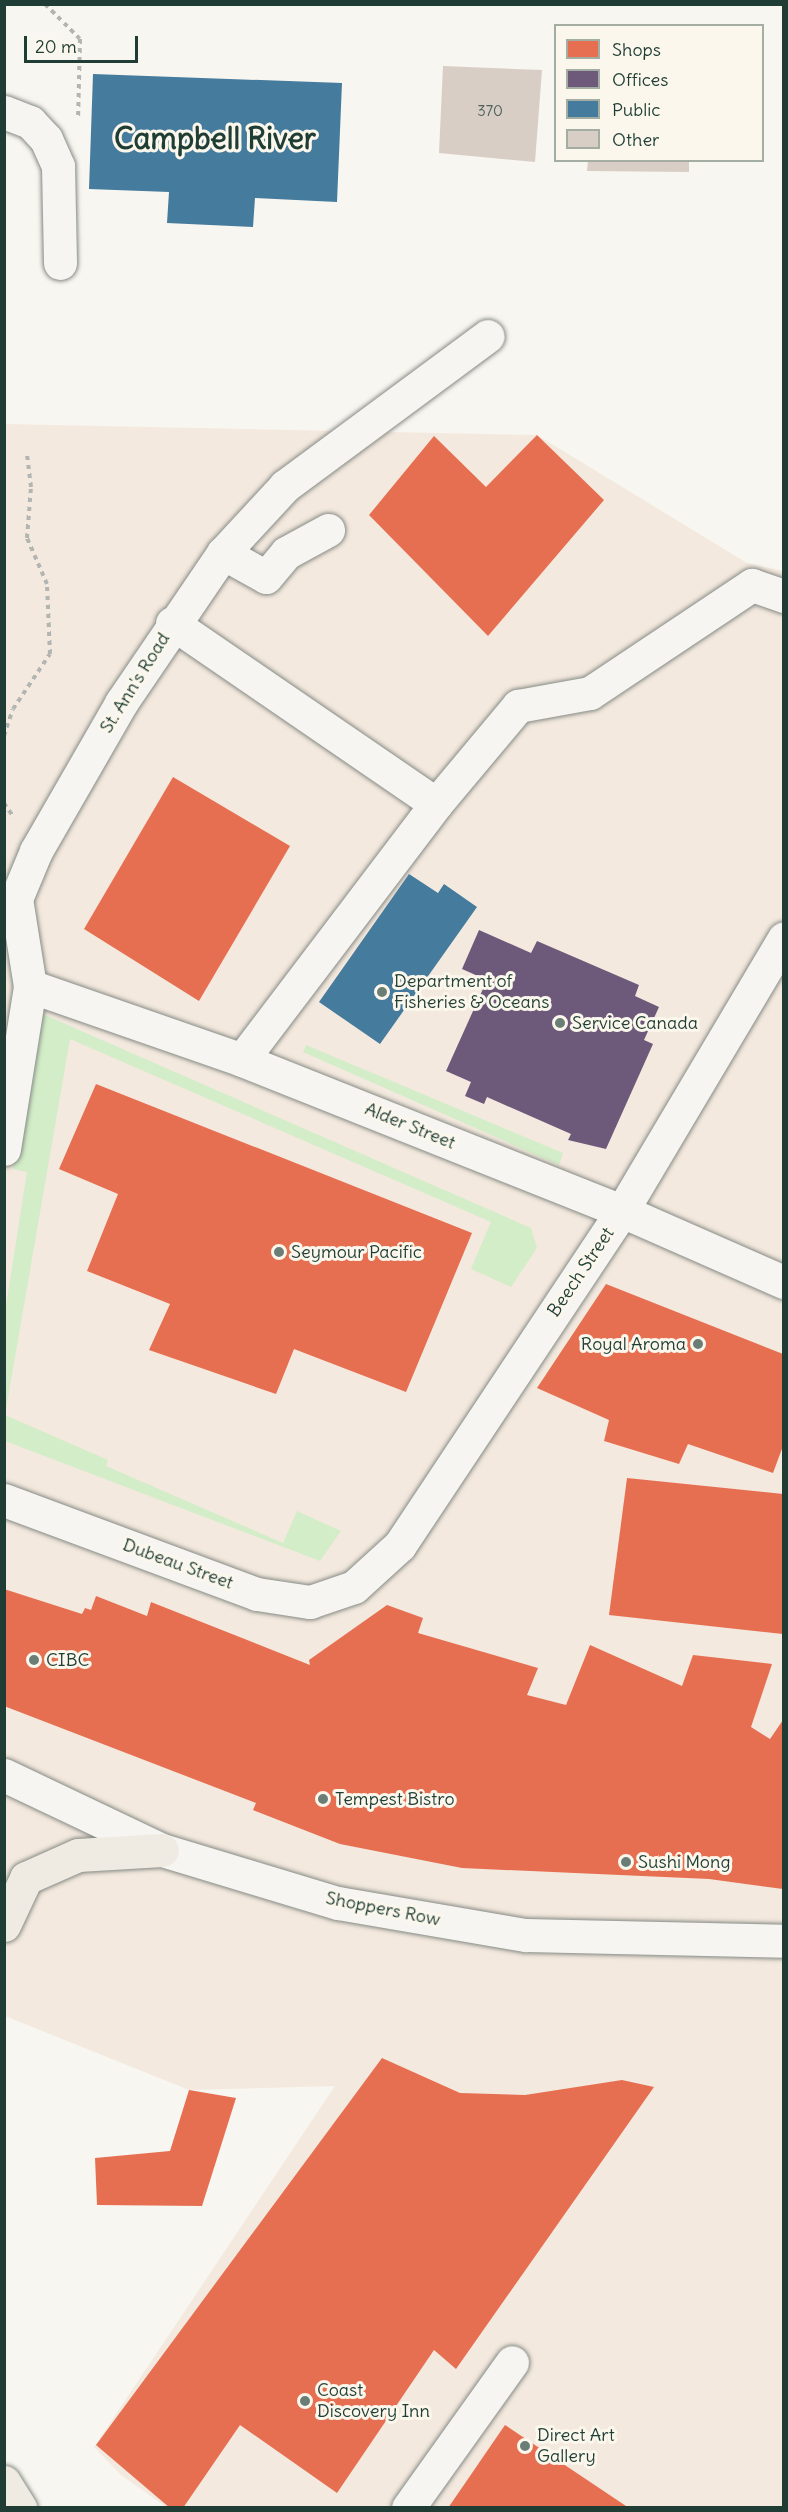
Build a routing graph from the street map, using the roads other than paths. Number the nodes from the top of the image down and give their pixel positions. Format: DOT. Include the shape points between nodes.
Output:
graph roads {
  1 [pos="4,112"];
  2 [pos="60,263"];
  3 [pos="488,336"];
  4 [pos="328,530"];
  5 [pos="223,553"];
  6 [pos="783,596"];
  7 [pos="172,623"];
  8 [pos="436,804"];
  9 [pos="10,892"];
  10 [pos="783,938"];
  11 [pos="30,986"];
  12 [pos="242,1059"];
  13 [pos="8,1112"];
  14 [pos="4,1149"];
  15 [pos="622,1211"];
  16 [pos="783,1282"];
  17 [pos="4,1500"];
  18 [pos="354,1587"];
  19 [pos="4,1775"];
  20 [pos="162,1850"];
  21 [pos="4,1925"];
  22 [pos="783,1941"];
  23 [pos="512,2362"];
  24 [pos="4,2482"];
  25 [pos="20,2508"];
  26 [pos="408,2508"];
  1 -- 2 [label="street" via="30,122 46,139 58,165"];
  3 -- 5 [label="street, St. Ann's Road" via="285,486"];
  4 -- 5 [label="street" via="286,553 266,577"];
  5 -- 7 [label="street, St. Ann's Road"];
  6 -- 8 [label="street" via="752,585 590,693 518,706"];
  7 -- 8 [label="street"];
  7 -- 9 [label="street, St. Ann's Road"];
  8 -- 12 [label="street"];
  9 -- 11 [label="street, St. Ann's Road"];
  10 -- 15 [label="street, Beech Street"];
  11 -- 12 [label="street, Alder Street"];
  11 -- 13 [label="street, St. Ann's Road"];
  12 -- 15 [label="street, Alder Street"];
  13 -- 14 [label="street, St. Ann's Road"];
  15 -- 16 [label="street, Alder Street"];
  15 -- 18 [label="street, Beech Street" via="400,1545"];
  17 -- 18 [label="street, Dubeau Street" via="257,1594 310,1602"];
  19 -- 20 [label="street, Shoppers Row"];
  20 -- 21 [label="main road" via="78,1855 26,1878"];
  20 -- 22 [label="street, Shoppers Row" via="338,1903 526,1935"];
  23 -- 26 [label="street"];
  24 -- 25 [label="main road"];
}
